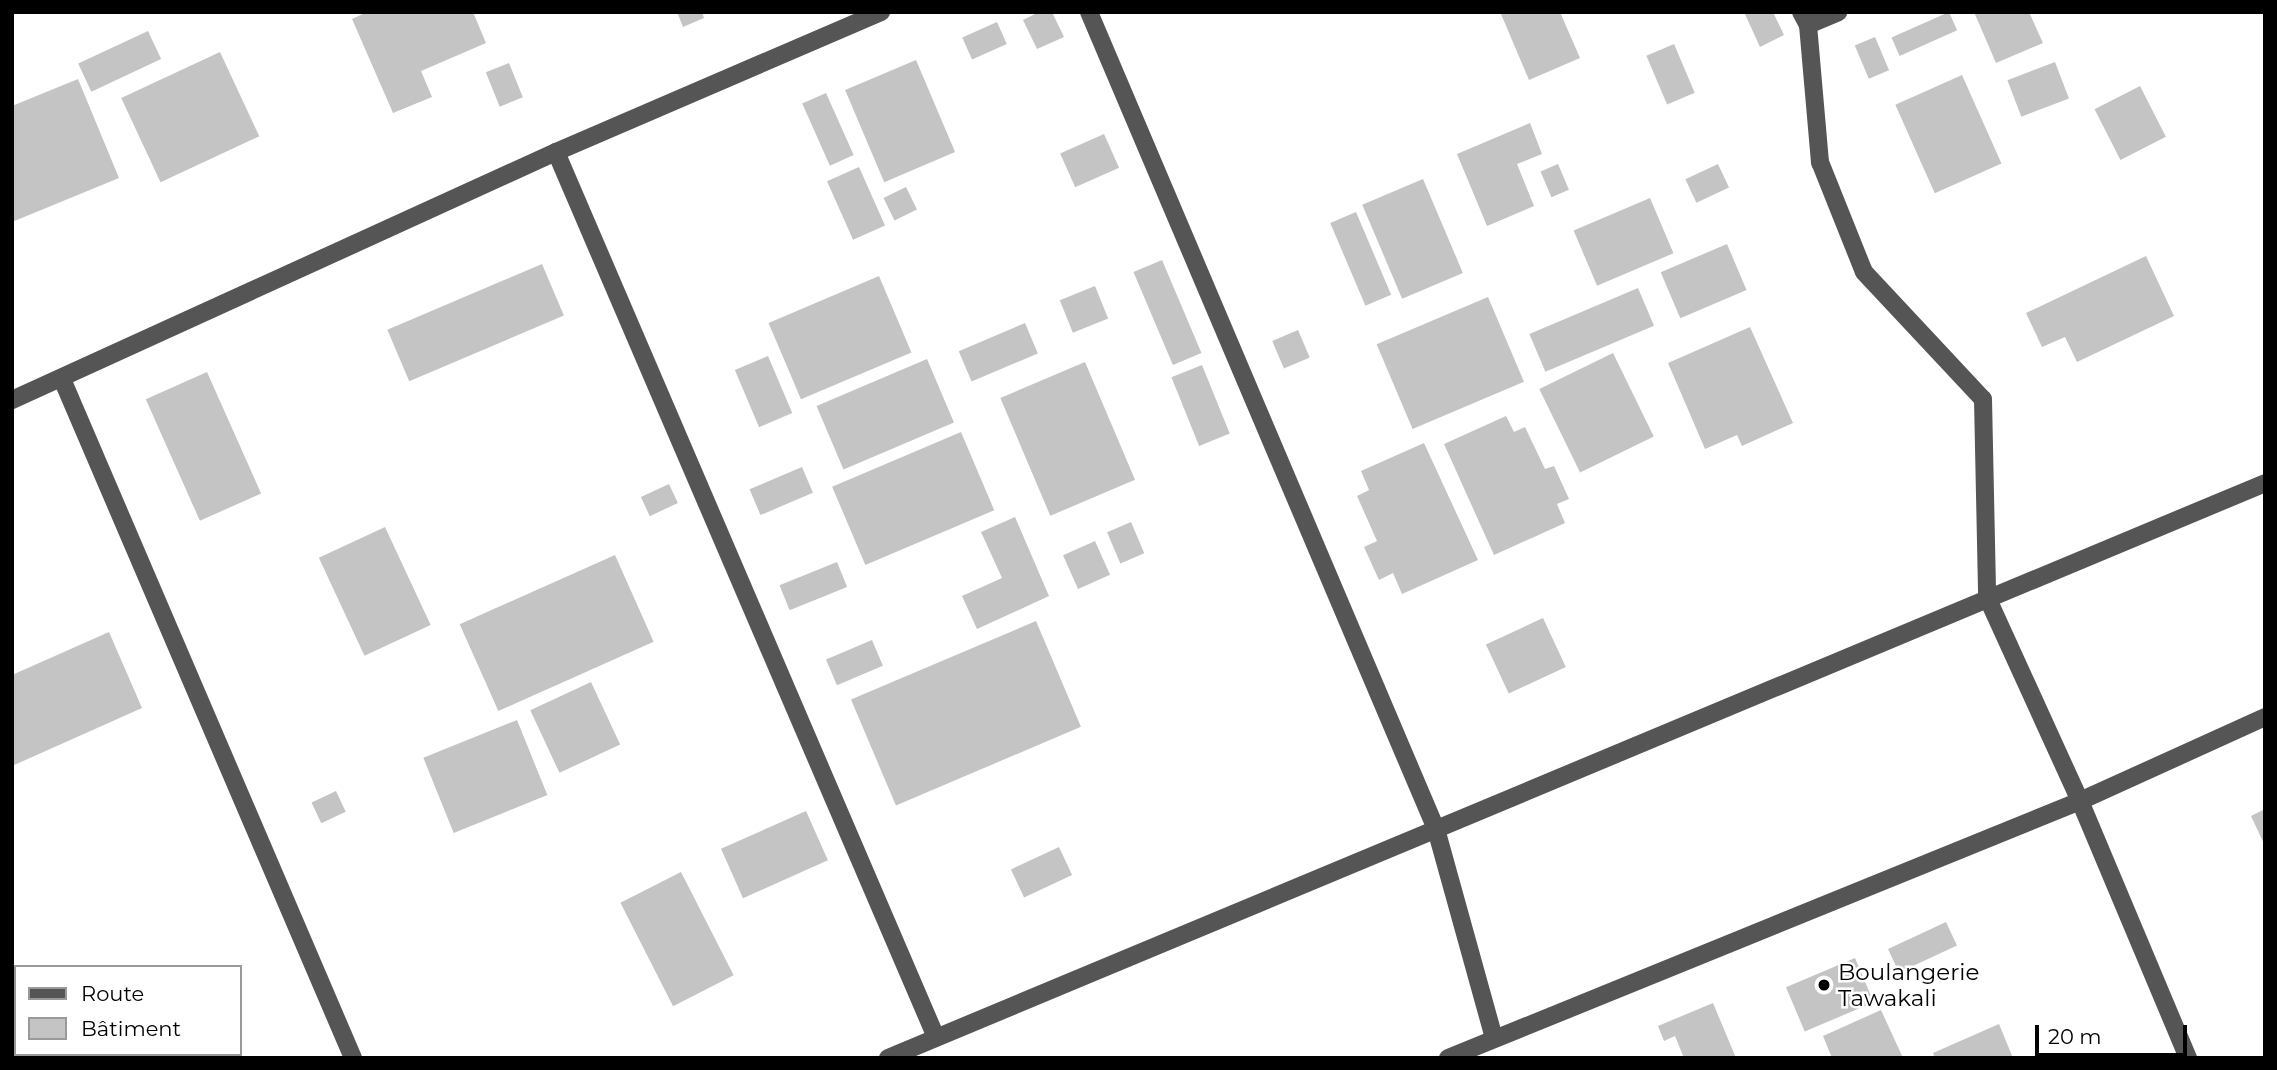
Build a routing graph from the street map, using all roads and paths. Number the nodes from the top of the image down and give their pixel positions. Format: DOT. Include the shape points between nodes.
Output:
graph roads {
  1 [pos="881,12"];
  2 [pos="1089,12"];
  3 [pos="1838,12"];
  4 [pos="1805,19"];
  5 [pos="556,152"];
  6 [pos="61,379"];
  7 [pos="12,400"];
  8 [pos="2265,483"];
  9 [pos="1986,597"];
  10 [pos="2265,717"];
  11 [pos="2080,800"];
  12 [pos="1437,829"];
  13 [pos="935,1035"];
  14 [pos="1494,1038"];
  15 [pos="353,1058"];
  16 [pos="888,1058"];
  17 [pos="1448,1058"];
  18 [pos="2188,1058"];
  1 -- 5 [label="street"];
  2 -- 12 [label="street"];
  3 -- 4 [label="street"];
  4 -- 9 [label="street" via="1820,162 1864,272 1983,399"];
  5 -- 6 [label="street"];
  5 -- 13 [label="street"];
  6 -- 7 [label="street"];
  6 -- 15 [label="street"];
  8 -- 9 [label="street"];
  9 -- 11 [label="street"];
  9 -- 12 [label="street"];
  10 -- 11 [label="street"];
  11 -- 14 [label="street"];
  11 -- 18 [label="street"];
  12 -- 13 [label="street"];
  12 -- 14 [label="street"];
  13 -- 16 [label="street"];
  14 -- 17 [label="street"];
}
